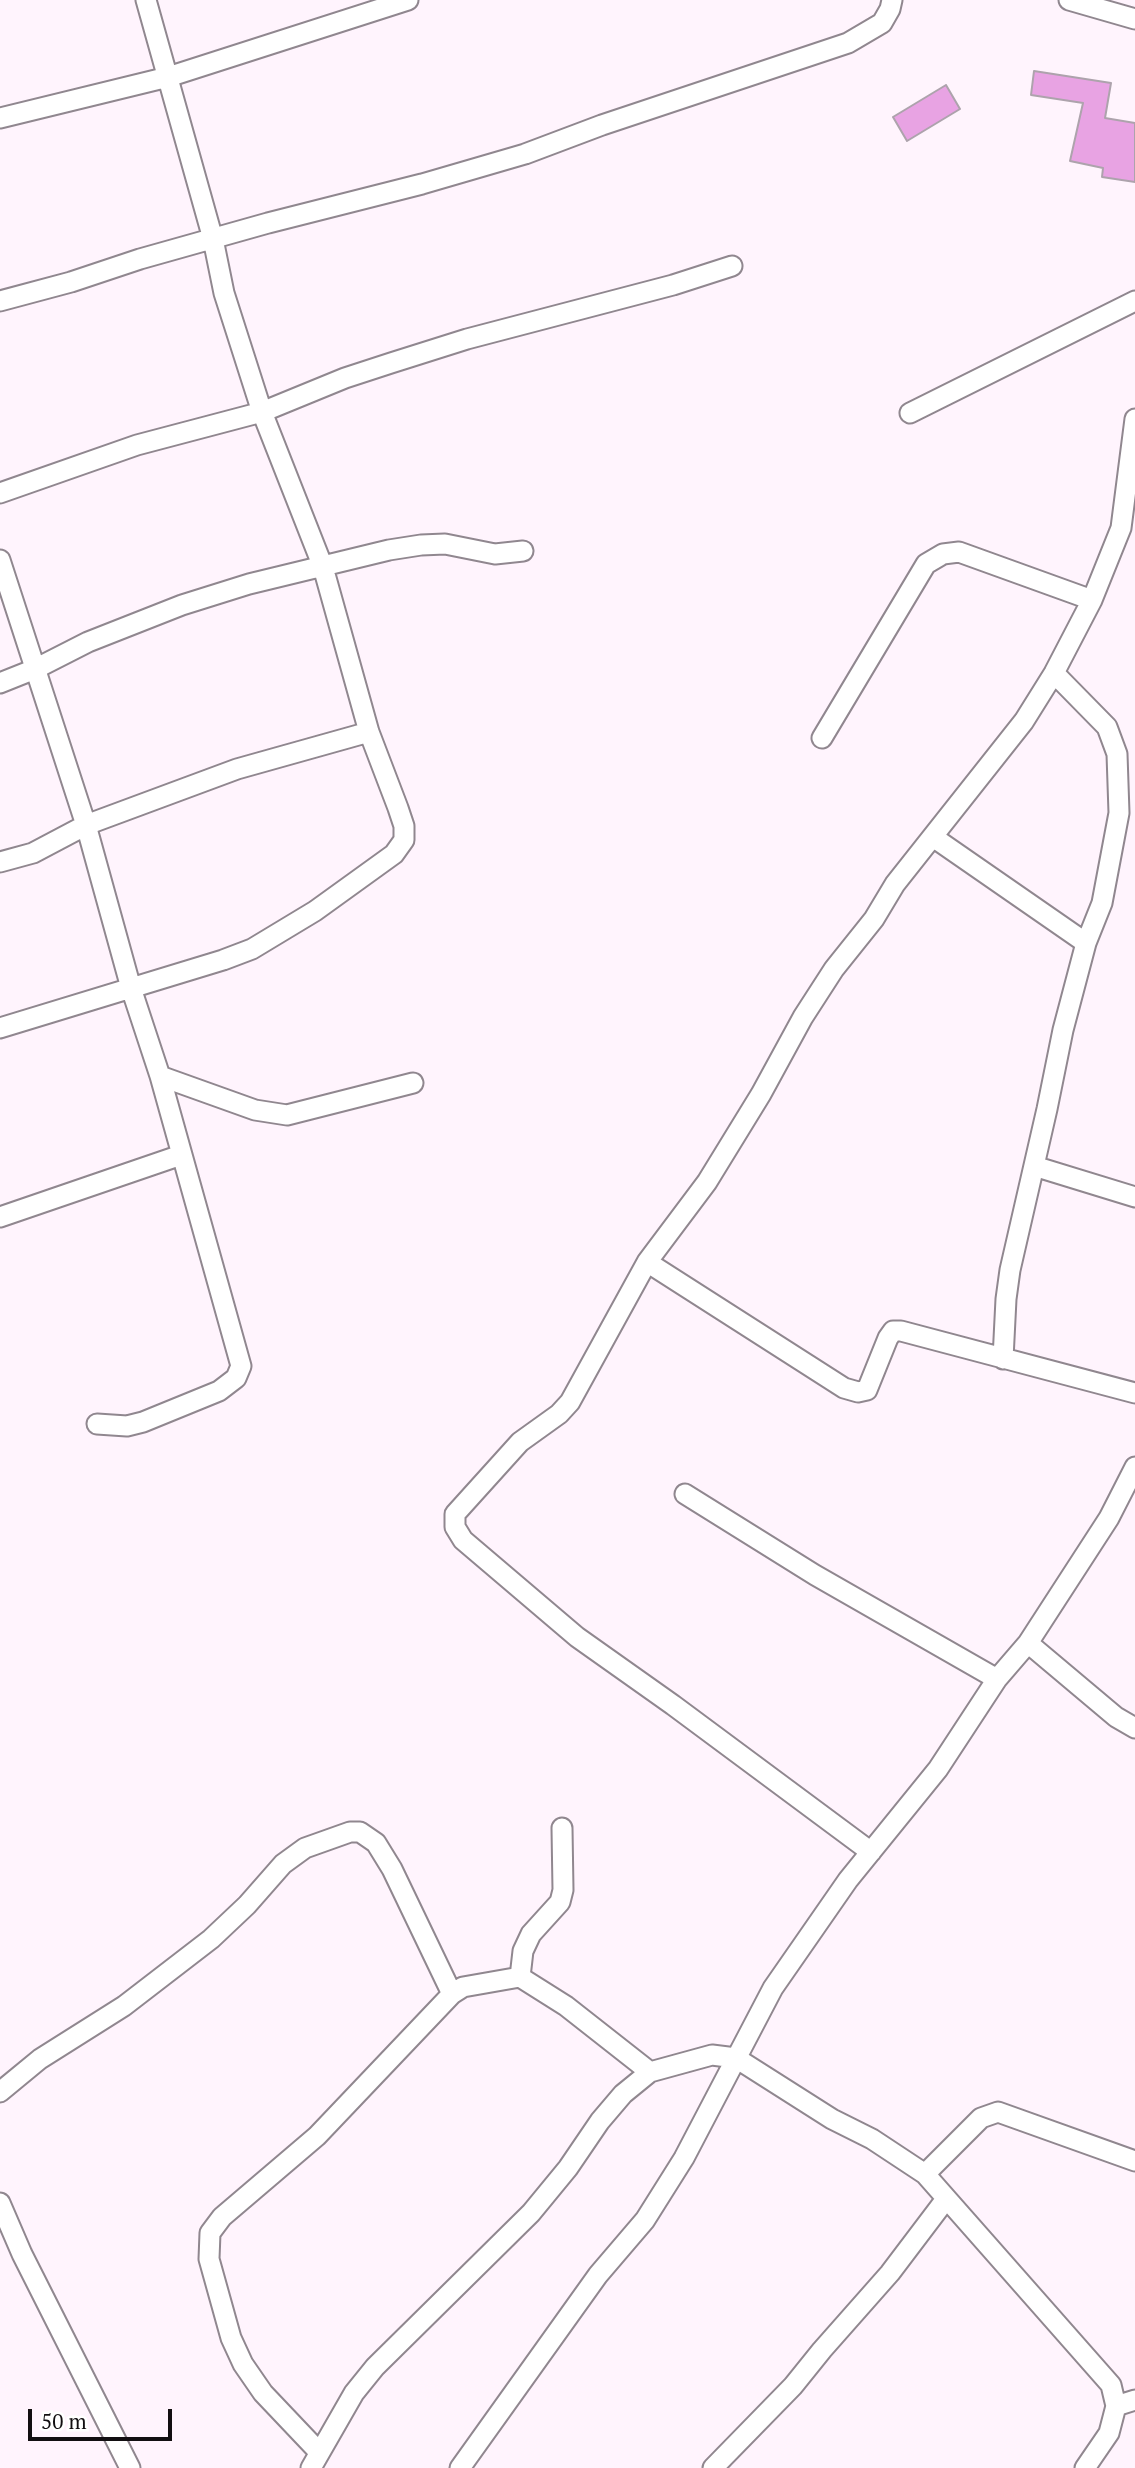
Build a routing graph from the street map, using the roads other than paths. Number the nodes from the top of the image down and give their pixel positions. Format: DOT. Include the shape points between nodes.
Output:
graph roads {
  1 [pos="146,0"];
  2 [pos="408,0"];
  3 [pos="891,0"];
  4 [pos="1069,0"];
  5 [pos="1135,19"];
  6 [pos="168,77"];
  7 [pos="0,118"];
  8 [pos="213,239"];
  9 [pos="732,266"];
  10 [pos="0,301"];
  11 [pos="1135,301"];
  12 [pos="262,412"];
  13 [pos="910,413"];
  14 [pos="1135,419"];
  15 [pos="0,493"];
  16 [pos="523,551"];
  17 [pos="0,560"];
  18 [pos="323,567"];
  19 [pos="1092,600"];
  20 [pos="35,668"];
  21 [pos="1054,673"];
  22 [pos="0,683"];
  23 [pos="369,732"];
  24 [pos="822,738"];
  25 [pos="86,825"];
  26 [pos="933,837"];
  27 [pos="0,862"];
  28 [pos="1086,943"];
  29 [pos="131,988"];
  30 [pos="0,1028"];
  31 [pos="160,1076"];
  32 [pos="413,1083"];
  33 [pos="181,1155"];
  34 [pos="1034,1166"];
  35 [pos="1135,1197"];
  36 [pos="0,1217"];
  37 [pos="647,1262"];
  38 [pos="1003,1359"];
  39 [pos="1135,1393"];
  40 [pos="97,1424"];
  41 [pos="1135,1467"];
  42 [pos="685,1494"];
  43 [pos="1028,1643"];
  44 [pos="997,1679"];
  45 [pos="1135,1728"];
  46 [pos="562,1828"];
  47 [pos="871,1852"];
  48 [pos="520,1977"];
  49 [pos="452,1994"];
  50 [pos="736,2059"];
  51 [pos="650,2072"];
  52 [pos="0,2092"];
  53 [pos="1135,2161"];
  54 [pos="925,2174"];
  55 [pos="946,2199"];
  56 [pos="0,2203"];
  57 [pos="1129,2404"];
  58 [pos="315,2460"];
  59 [pos="130,2468"];
  60 [pos="460,2468"];
  61 [pos="712,2468"];
  62 [pos="1085,2468"];
  1 -- 6 [label="street"];
  2 -- 6 [label="street"];
  3 -- 8 [label="street" via="882,23 848,43 525,154"];
  4 -- 5 [label="street"];
  6 -- 7 [label="street"];
  6 -- 8 [label="street"];
  8 -- 10 [label="street"];
  8 -- 12 [label="street" via="224,293"];
  9 -- 12 [label="street" via="391,363"];
  11 -- 13 [label="street"];
  12 -- 15 [label="street" via="137,445"];
  12 -- 18 [label="street"];
  14 -- 19 [label="street" via="1121,528"];
  16 -- 18 [label="street" via="495,554 445,544 421,545"];
  17 -- 20 [label="street"];
  18 -- 20 [label="street" via="183,605"];
  18 -- 23 [label="street"];
  19 -- 21 [label="street"];
  19 -- 24 [label="street" via="959,552 943,554 926,564"];
  20 -- 22 [label="street"];
  20 -- 25 [label="street"];
  21 -- 26 [label="street" via="1024,721"];
  21 -- 28 [label="street" via="1107,727 1116,754 1119,813 1101,903"];
  23 -- 25 [label="street" via="237,769"];
  23 -- 29 [label="street" via="404,826 404,840 394,853 315,911 252,949"];
  25 -- 27 [label="street" via="33,853"];
  25 -- 29 [label="street"];
  26 -- 28 [label="street"];
  26 -- 37 [label="street" via="834,969 707,1182"];
  28 -- 34 [label="street"];
  29 -- 30 [label="street"];
  29 -- 31 [label="street"];
  31 -- 32 [label="street" via="255,1110 287,1115"];
  31 -- 33 [label="street"];
  33 -- 36 [label="street"];
  33 -- 40 [label="street" via="241,1366 236,1378 219,1391 143,1422"];
  34 -- 35 [label="street"];
  34 -- 38 [label="street" via="1009,1280"];
  37 -- 38 [label="street" via="844,1388 867,1390 893,1331"];
  37 -- 47 [label="street" via="570,1402 520,1442 455,1514 455,1527 463,1541 578,1637"];
  38 -- 39 [label="street"];
  41 -- 43 [label="street" via="1109,1517"];
  42 -- 44 [label="street"];
  43 -- 44 [label="street"];
  43 -- 45 [label="street"];
  44 -- 47 [label="street" via="937,1769"];
  46 -- 48 [label="street" via="564,1890 560,1902 531,1934 523,1951"];
  47 -- 50 [label="street" via="802,1943"];
  48 -- 49 [label="street" via="463,1987"];
  48 -- 51 [label="street" via="566,2006"];
  49 -- 52 [label="street" via="376,1843 360,1832 350,1832 305,1848 283,1864 211,1939"];
  49 -- 58 [label="street" via="317,2136 222,2217 210,2233 209,2259 243,2364"];
  50 -- 51 [label="street" via="712,2055"];
  50 -- 54 [label="street"];
  50 -- 60 [label="street" via="645,2220 598,2275"];
  51 -- 58 [label="street" via="600,2121 531,2213 375,2367 354,2393"];
  53 -- 54 [label="street" via="998,2112 981,2118"];
  54 -- 55 [label="street"];
  55 -- 57 [label="street"];
  55 -- 61 [label="street" via="890,2273 793,2386"];
  56 -- 59 [label="street"];
  57 -- 62 [label="street"];
}
